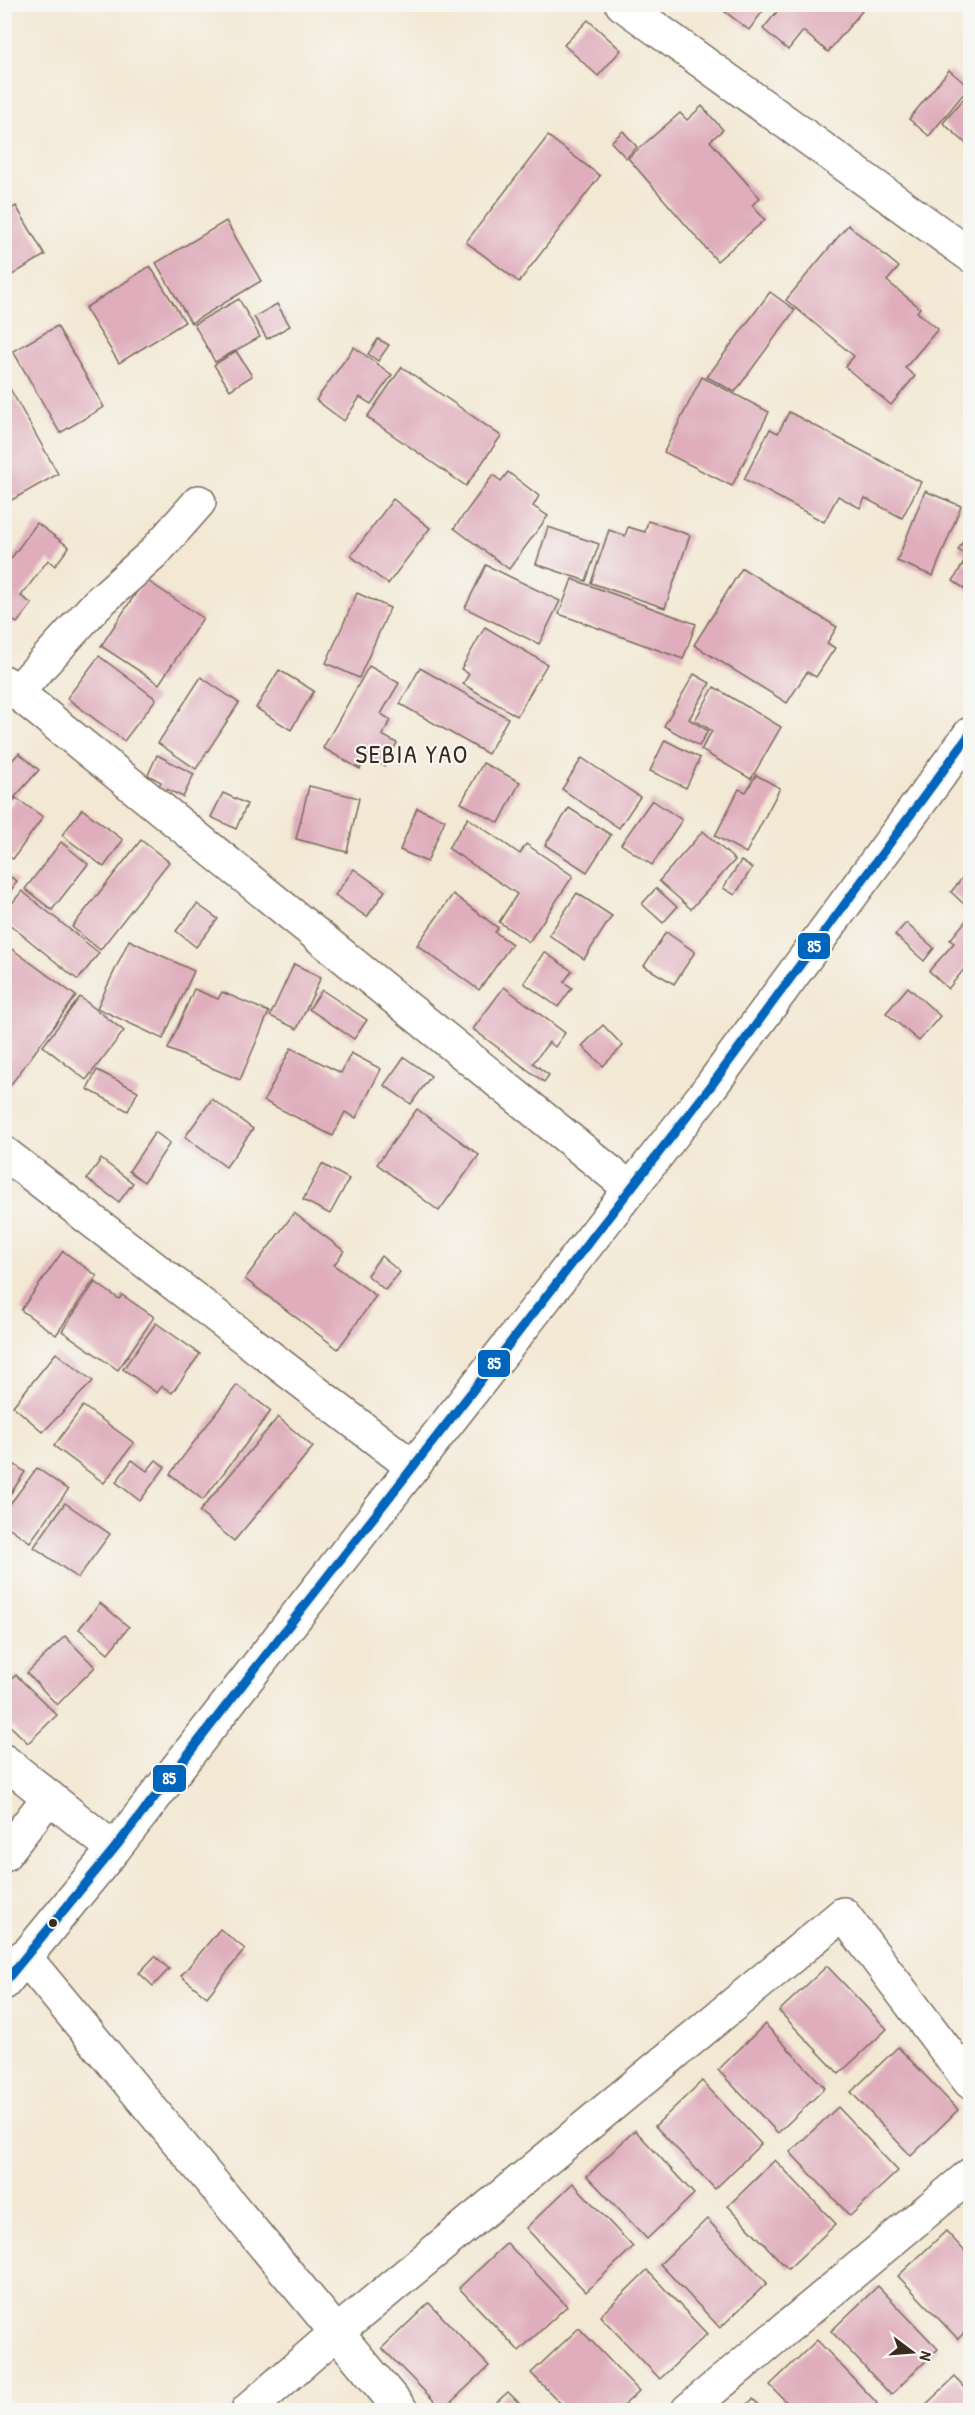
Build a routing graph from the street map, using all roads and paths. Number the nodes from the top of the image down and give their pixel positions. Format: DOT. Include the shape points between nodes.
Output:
graph roads {
  1 [pos="622,4"];
  2 [pos="970,255"];
  3 [pos="199,502"];
  4 [pos="11,687"];
  5 [pos="970,734"];
  6 [pos="4,1153"];
  7 [pos="631,1189"];
  8 [pos="413,1467"];
  9 [pos="4,1761"];
  10 [pos="49,1797"];
  11 [pos="114,1849"];
  12 [pos="4,1856"];
  13 [pos="24,1956"];
  14 [pos="4,1983"];
  15 [pos="970,2082"];
  16 [pos="970,2175"];
  17 [pos="336,2333"];
  18 [pos="248,2410"];
  19 [pos="401,2410"];
  20 [pos="688,2410"];
  1 -- 2 [label="street"];
  3 -- 4 [label="street" via="153,554"];
  4 -- 7 [label="street"];
  5 -- 7 [label="street"];
  6 -- 8 [label="street"];
  7 -- 8 [label="street"];
  8 -- 11 [label="street"];
  9 -- 10 [label="street"];
  10 -- 11 [label="street"];
  10 -- 12 [label="street"];
  11 -- 13 [label="street"];
  13 -- 14 [label="street"];
  13 -- 17 [label="street"];
  15 -- 17 [label="street" via="843,1914"];
  16 -- 20 [label="street"];
  17 -- 18 [label="street"];
  17 -- 19 [label="street"];
}
